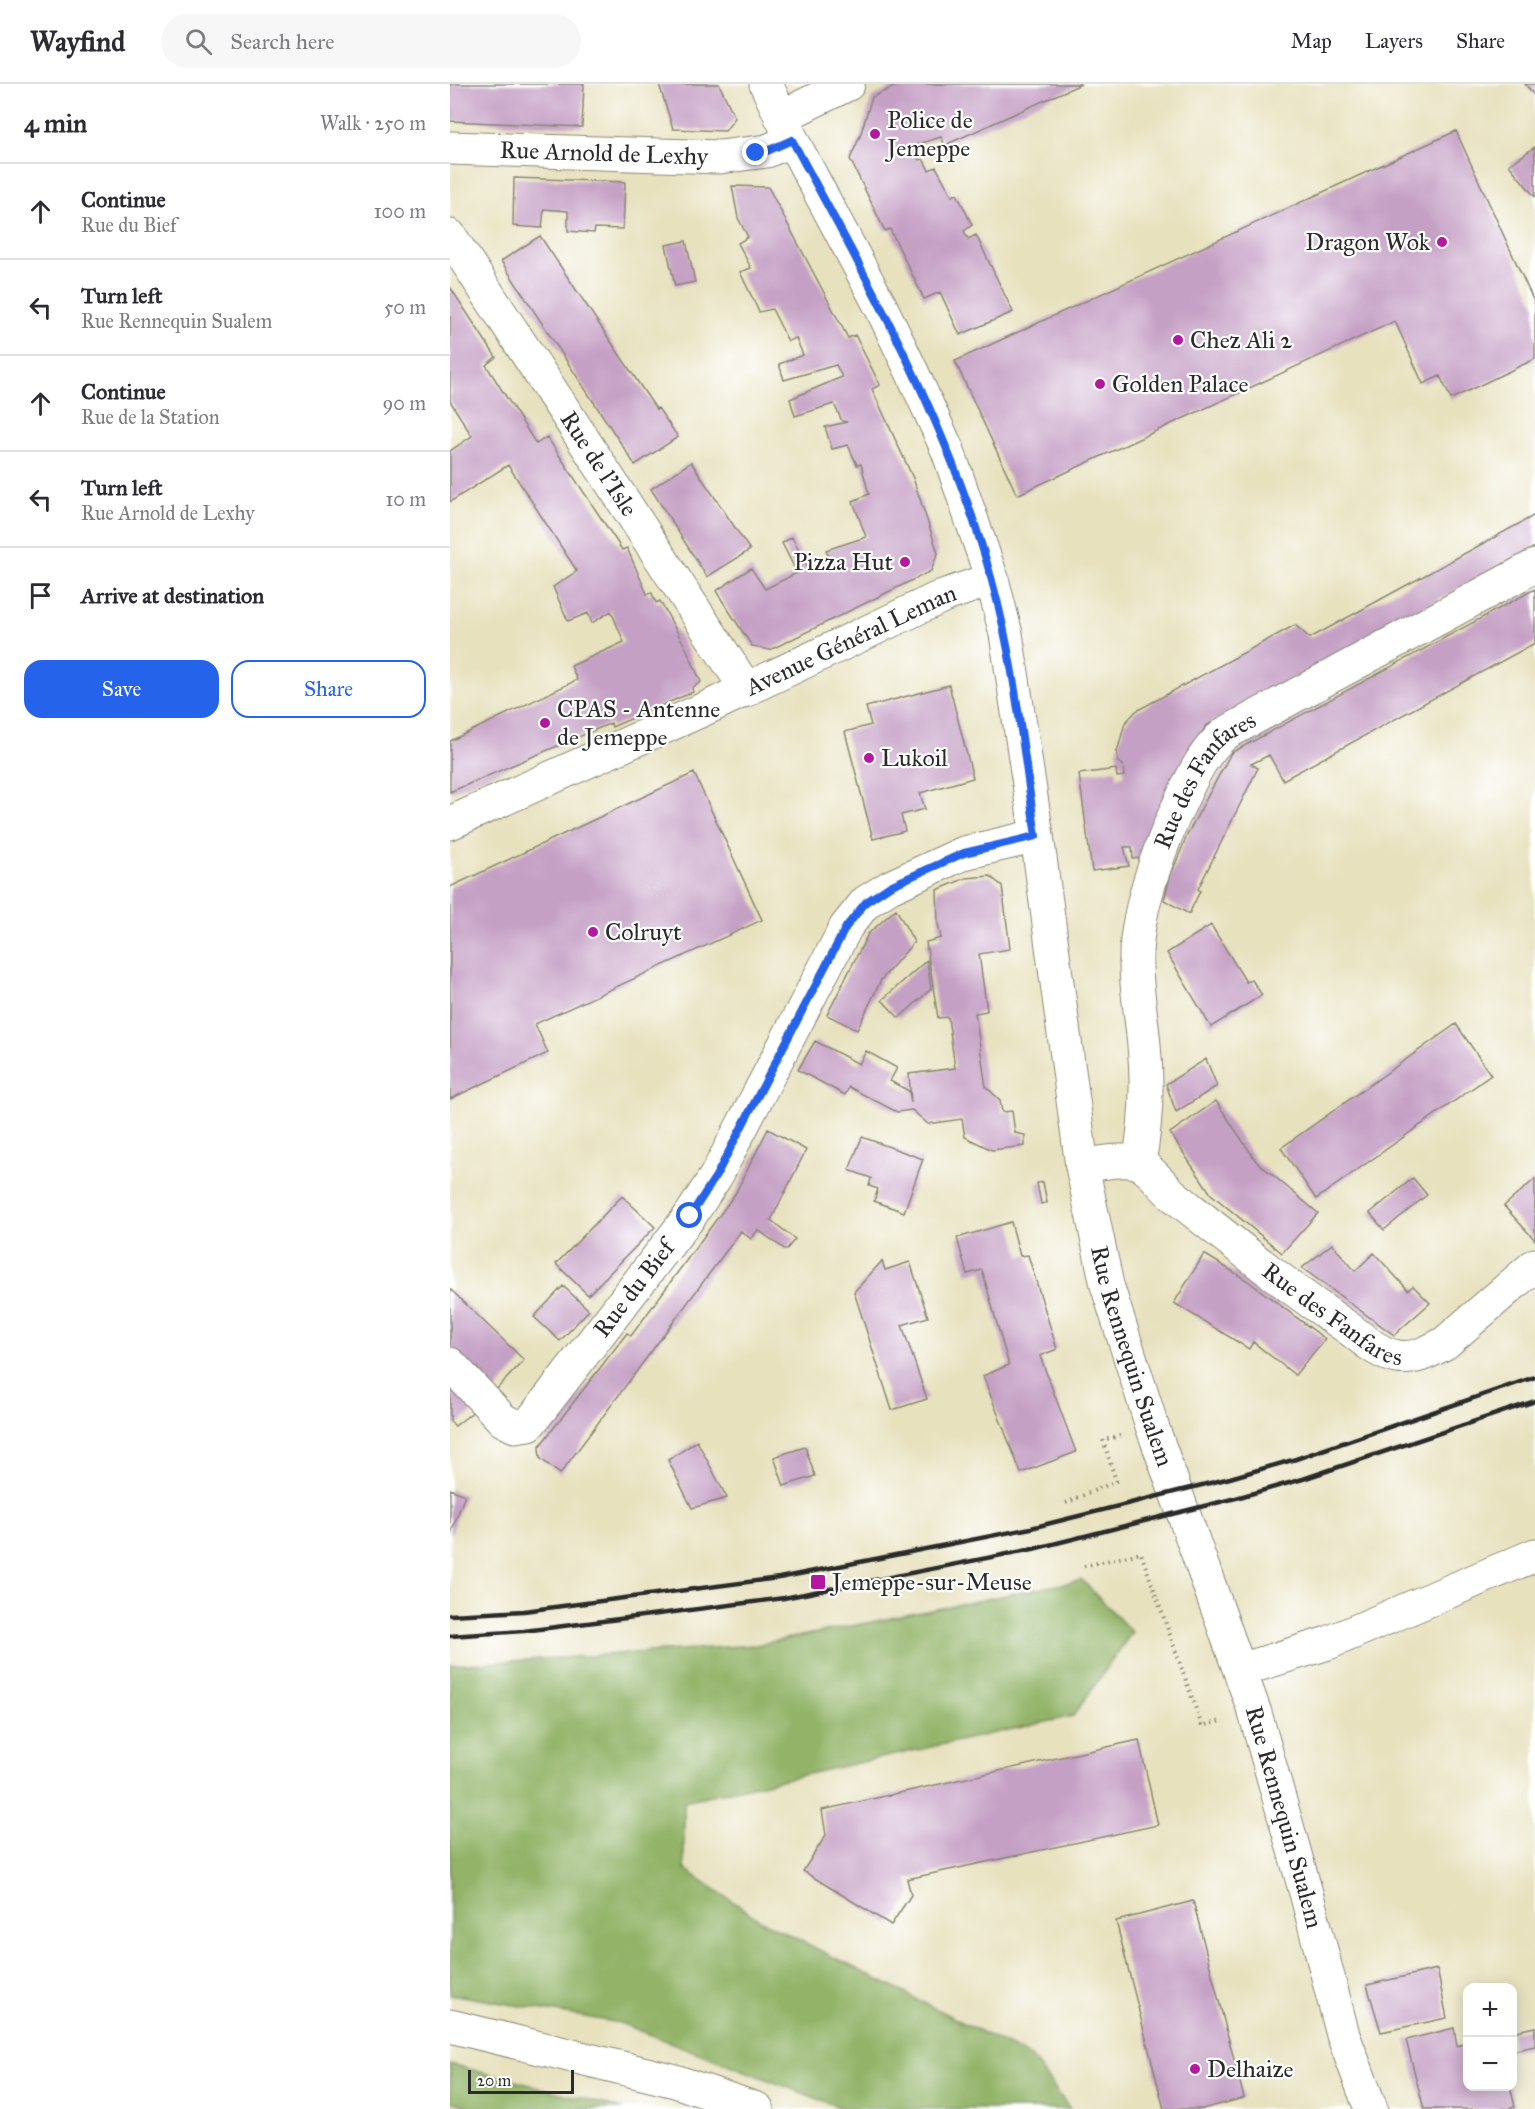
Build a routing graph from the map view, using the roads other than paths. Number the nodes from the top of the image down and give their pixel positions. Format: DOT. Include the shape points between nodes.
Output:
graph roads {
  1 [pos="766,84"];
  2 [pos="848,84"];
  3 [pos="787,129"];
  4 [pos="450,148"];
  5 [pos="450,236"];
  6 [pos="1535,566"];
  7 [pos="992,579"];
  8 [pos="747,690"];
  9 [pos="450,823"];
  10 [pos="1036,836"];
  11 [pos="1139,1163"];
  12 [pos="1082,1166"];
  13 [pos="1535,1264"];
  14 [pos="450,1364"];
  15 [pos="1535,1555"];
  16 [pos="1241,1670"];
  17 [pos="450,2026"];
  18 [pos="757,2109"];
  19 [pos="1371,2109"];
  1 -- 3 [label="main road, Rue Rennequin Sualem"];
  2 -- 3 [label="main road, Rue Arnold de Lexhy"];
  3 -- 4 [label="main road, Rue Arnold de Lexhy" via="767,151 720,157"];
  3 -- 7 [label="main road, Rue Rennequin Sualem" via="881,307 948,451"];
  5 -- 8 [label="main road, Rue de l'Isle"];
  6 -- 11 [label="main road, Rue des Fanfares" via="1212,743 1157,858 1139,929 1137,974 1146,1085"];
  7 -- 8 [label="main road, Avenue Général Leman" via="942,596"];
  7 -- 10 [label="main road, Rue Rennequin Sualem" via="1006,634"];
  8 -- 9 [label="main road, Avenue Général Leman"];
  10 -- 12 [label="main road, Rue Rennequin Sualem"];
  10 -- 14 [label="main road, Rue du Bief" via="964,853 890,886 866,902 846,927 716,1176 690,1216 529,1424 515,1426 503,1420"];
  11 -- 12 [label="main road" via="1112,1161"];
  11 -- 13 [label="main road, Rue des Fanfares" via="1222,1234 1335,1319 1381,1351 1397,1357 1412,1357 1445,1343"];
  12 -- 16 [label="main road, Rue Rennequin Sualem" via="1107,1285 1152,1426"];
  15 -- 16 [label="main road" via="1328,1643"];
  16 -- 19 [label="main road, Rue Rennequin Sualem" via="1343,2035"];
  17 -- 18 [label="main road" via="675,2081"];
}
